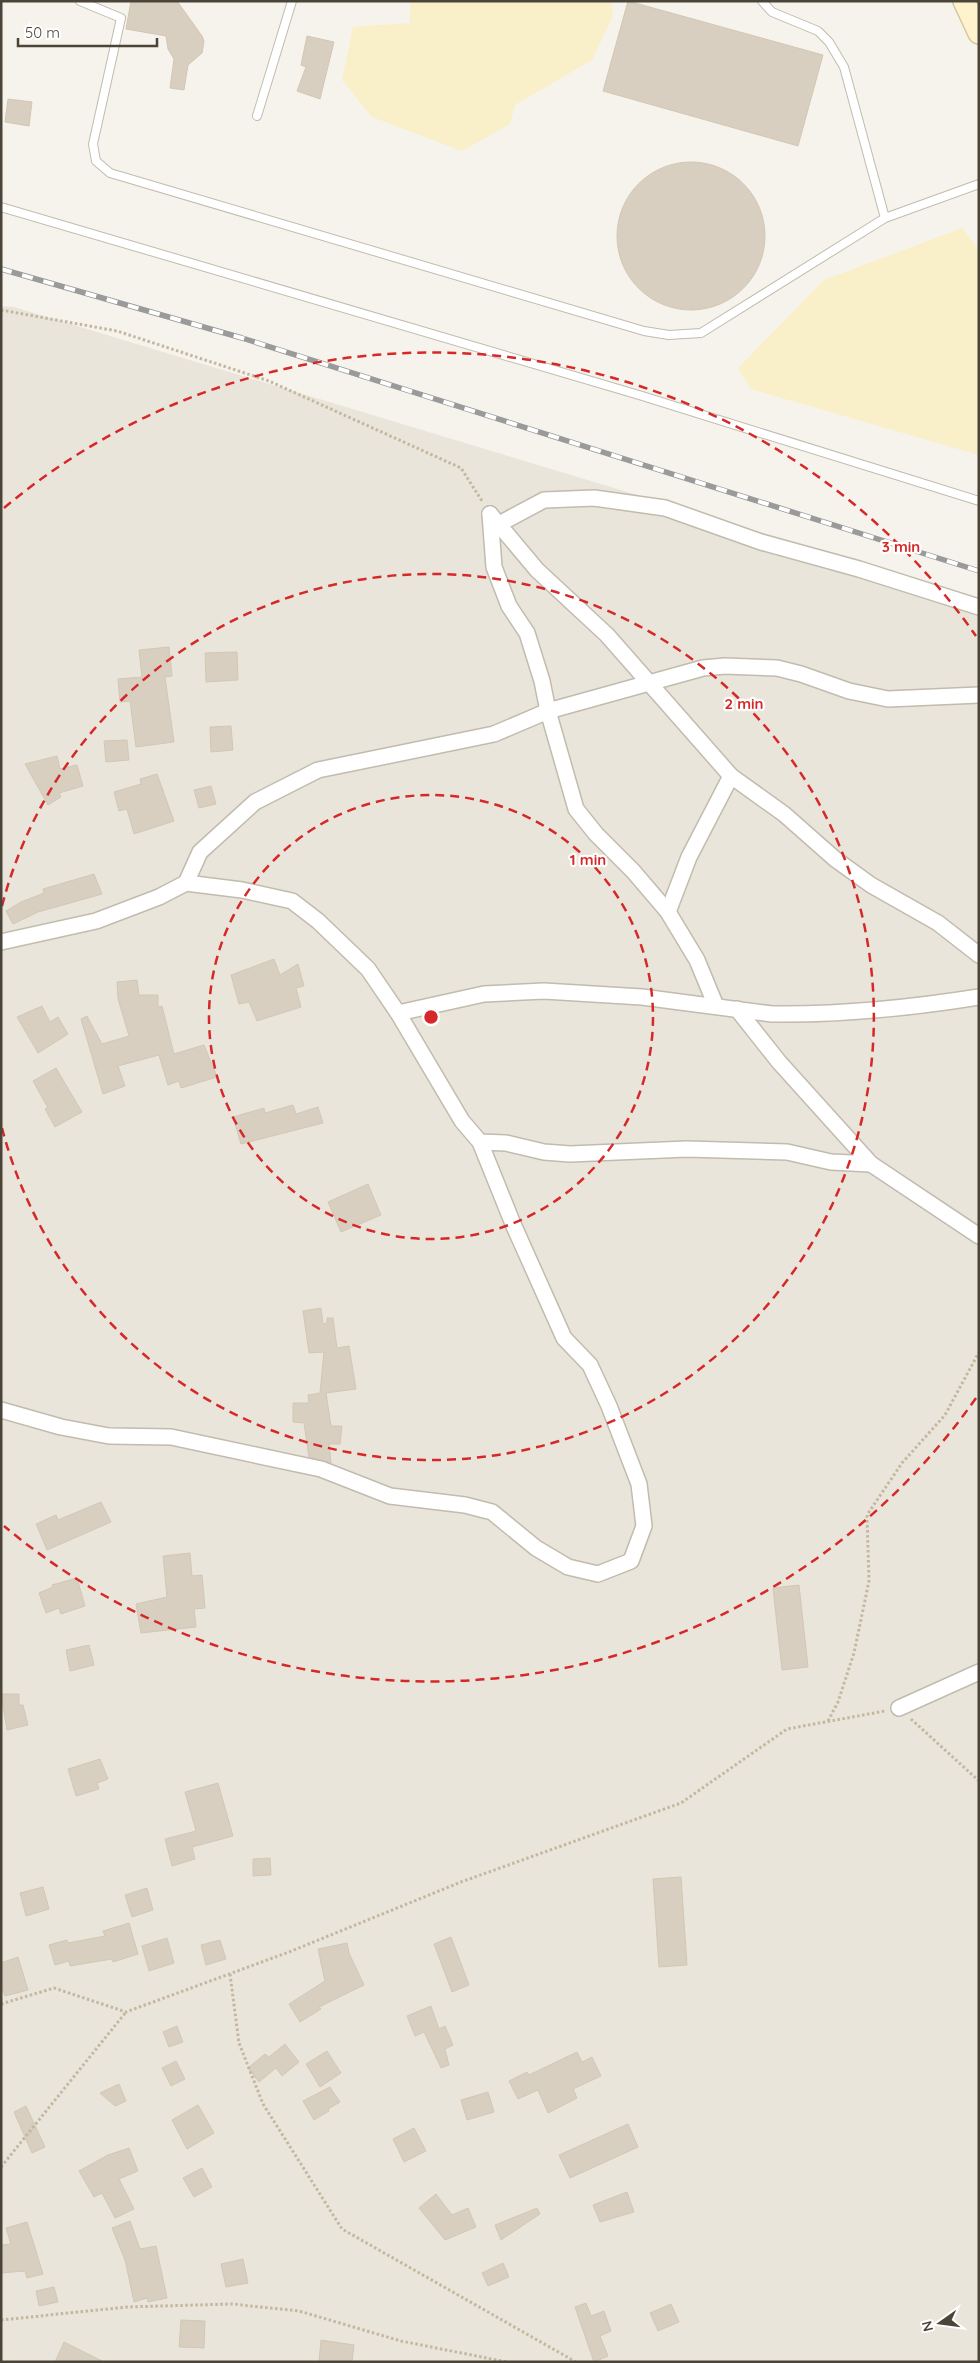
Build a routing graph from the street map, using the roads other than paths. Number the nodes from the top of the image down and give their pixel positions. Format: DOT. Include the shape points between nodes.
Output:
graph roads {
  1 [pos="80,1"];
  2 [pos="292,1"];
  3 [pos="762,1"];
  4 [pos="964,1"];
  5 [pos="979,33"];
  6 [pos="257,116"];
  7 [pos="979,184"];
  8 [pos="1,207"];
  9 [pos="885,218"];
  10 [pos="979,501"];
  11 [pos="494,519"];
  12 [pos="979,608"];
  13 [pos="651,683"];
  14 [pos="979,695"];
  15 [pos="548,711"];
  16 [pos="731,776"];
  17 [pos="186,883"];
  18 [pos="668,912"];
  19 [pos="1,942"];
  20 [pos="979,955"];
  21 [pos="979,997"];
  22 [pos="716,1006"];
  23 [pos="737,1009"];
  24 [pos="398,1014"];
  25 [pos="480,1142"];
  26 [pos="871,1164"];
  27 [pos="979,1236"];
  28 [pos="1,1410"];
  29 [pos="979,1672"];
  30 [pos="899,1708"];
  1 -- 9 [label="lane" via="121,18 93,144 96,161 110,173 644,331 669,335 701,333"];
  2 -- 6 [label="lane"];
  3 -- 9 [label="lane" via="772,12 818,31 829,42 844,68"];
  4 -- 5 [label="street"];
  7 -- 9 [label="lane"];
  8 -- 10 [label="lane" via="630,392"];
  11 -- 12 [label="street" via="544,500 594,498 665,508 761,542 859,569"];
  11 -- 13 [label="street" via="537,570 607,635"];
  11 -- 15 [label="street" via="494,567 509,606 527,633"];
  13 -- 14 [label="street" via="703,668 724,666 777,668 849,691 888,699"];
  13 -- 15 [label="street"];
  13 -- 16 [label="street"];
  15 -- 17 [label="street" via="494,734 318,770 255,802 200,852"];
  15 -- 18 [label="street" via="576,809"];
  16 -- 18 [label="street" via="689,857"];
  16 -- 20 [label="street" via="784,814 849,869 938,923"];
  17 -- 19 [label="street" via="96,921"];
  17 -- 24 [label="street" via="242,890 292,902 318,921 368,969"];
  18 -- 22 [label="street" via="697,960"];
  21 -- 23 [label="street" via="836,1014 772,1014"];
  22 -- 23 [label="street"];
  22 -- 24 [label="street" via="642,997 544,991 484,994"];
  23 -- 26 [label="street" via="779,1062"];
  24 -- 25 [label="street" via="462,1121"];
  25 -- 26 [label="street" via="570,1154 687,1149 787,1152 831,1162"];
  25 -- 28 [label="street" via="560,1330 590,1365 639,1484 644,1526 632,1561 598,1574 568,1567 544,1553 492,1512 465,1505 390,1496 321,1469 180,1439 109,1436"];
  26 -- 27 [label="street"];
  29 -- 30 [label="street"];
}
